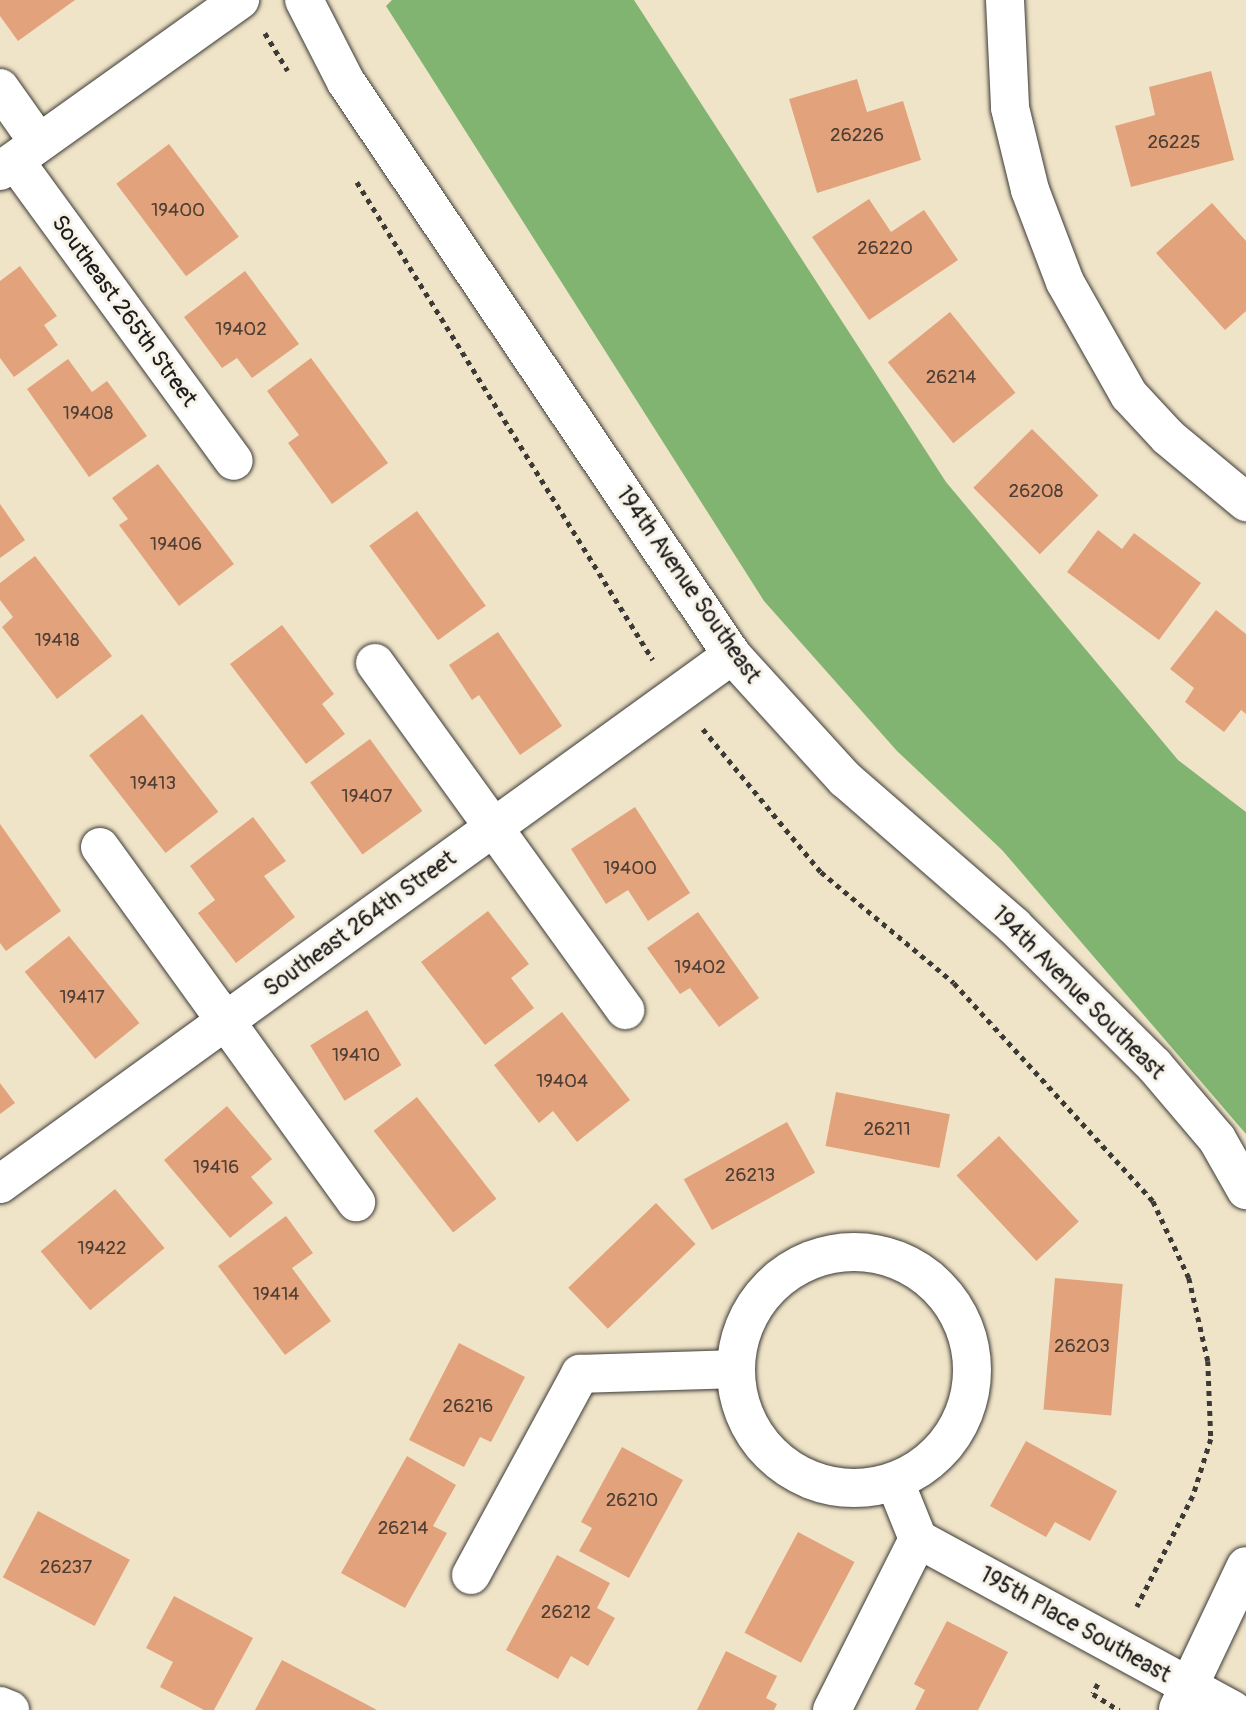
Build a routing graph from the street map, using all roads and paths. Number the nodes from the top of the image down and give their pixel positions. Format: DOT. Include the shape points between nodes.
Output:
graph roads {
  1 [pos="304,0"];
  2 [pos="1004,2"];
  3 [pos="249,11"];
  4 [pos="293,78"];
  5 [pos="0,88"];
  6 [pos="18,158"];
  7 [pos="351,173"];
  8 [pos="234,461"];
  9 [pos="1246,502"];
  10 [pos="733,655"];
  11 [pos="375,663"];
  12 [pos="675,696"];
  13 [pos="493,828"];
  14 [pos="100,847"];
  15 [pos="625,1010"];
  16 [pos="226,1021"];
  17 [pos="0,1184"];
  18 [pos="1246,1190"];
  19 [pos="356,1202"];
  20 [pos="736,1369"];
  21 [pos="895,1482"];
  22 [pos="918,1539"];
  23 [pos="1246,1566"];
  24 [pos="471,1575"];
  25 [pos="1116,1647"];
  26 [pos="1183,1699"];
  27 [pos="0,1706"];
  28 [pos="10,1710"];
  29 [pos="832,1710"];
  30 [pos="1119,1710"];
  31 [pos="1233,1710"];
  1 -- 10 [label="street, 194th Avenue Southeast" via="346,82"];
  2 -- 9 [label="street" via="1010,108 1030,190 1065,282 1129,395 1168,437"];
  3 -- 4 [label="path"];
  3 -- 6 [label="street"];
  5 -- 6 [label="street, Southeast 265th Street"];
  6 -- 8 [label="street, Southeast 265th Street"];
  7 -- 12 [label="path"];
  10 -- 12 [label="street, Southeast 264th Street"];
  10 -- 18 [label="street, 194th Avenue Southeast" via="845,779 1014,926 1154,1065 1217,1139"];
  11 -- 13 [label="street"];
  12 -- 13 [label="street, Southeast 264th Street"];
  12 -- 25 [label="path" via="821,872 954,983 1153,1201 1184,1267 1209,1361 1211,1439 1194,1496"];
  13 -- 15 [label="street"];
  13 -- 16 [label="street, Southeast 264th Street"];
  14 -- 16 [label="street"];
  16 -- 17 [label="street, Southeast 264th Street"];
  16 -- 19 [label="street"];
  20 -- 21 [label="street" via="748,1424 764,1448 786,1467 810,1481 838,1488"];
  20 -- 21 [label="street" via="739,1341 755,1307 788,1272 813,1259 841,1252 870,1253 897,1260 922,1274 944,1293 960,1317 969,1343 970,1391 958,1427 941,1450 920,1469"];
  20 -- 24 [label="street" via="580,1374"];
  21 -- 22 [label="street"];
  22 -- 25 [label="street, 195th Place Southeast"];
  22 -- 29 [label="street"];
  23 -- 26 [label="street"];
  25 -- 26 [label="street, 195th Place Southeast"];
  25 -- 30 [label="path" via="1093,1694"];
  26 -- 31 [label="street, 195th Place Southeast"];
  27 -- 28 [label="street"];
}
